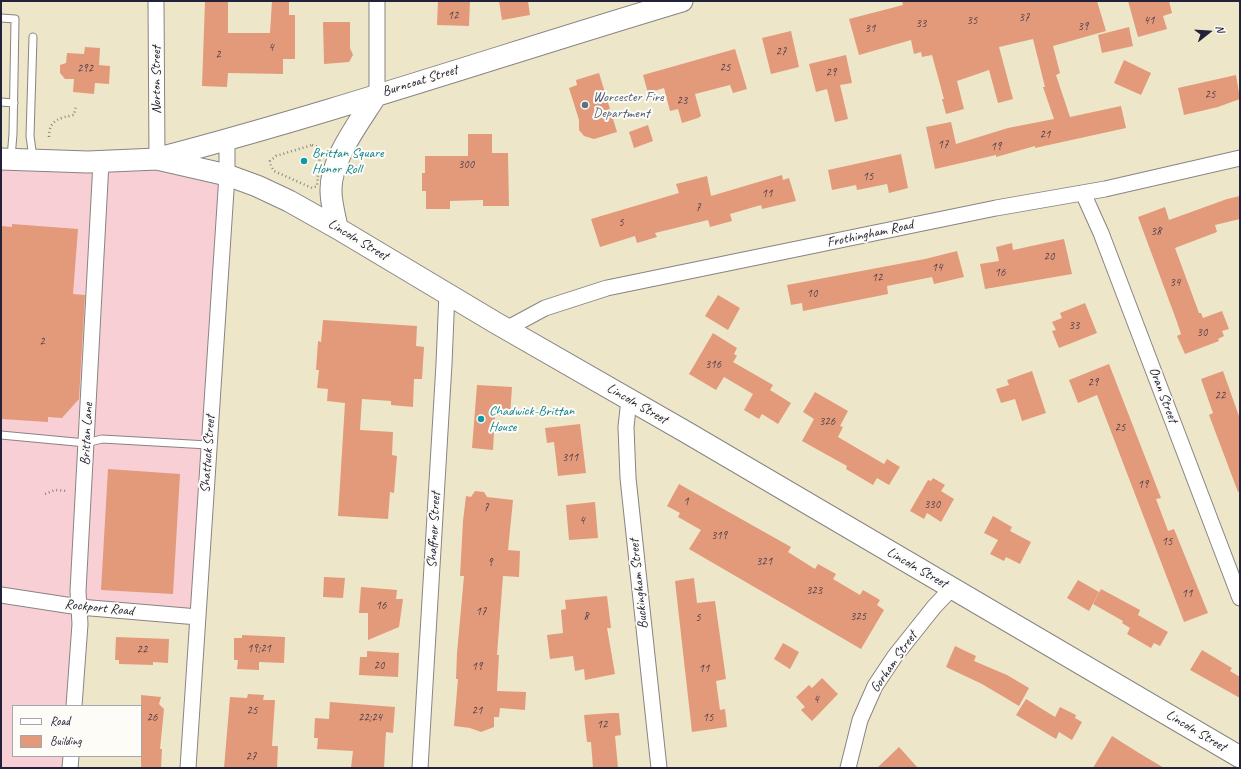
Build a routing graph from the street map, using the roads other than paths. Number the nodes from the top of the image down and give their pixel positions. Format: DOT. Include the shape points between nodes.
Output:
graph roads {
  1 [pos="156,1"];
  2 [pos="377,1"];
  3 [pos="682,1"];
  4 [pos="1,18"];
  5 [pos="33,37"];
  6 [pos="377,94"];
  7 [pos="1,102"];
  8 [pos="14,103"];
  9 [pos="227,140"];
  10 [pos="1240,158"];
  11 [pos="6,159"];
  12 [pos="157,159"];
  13 [pos="33,160"];
  14 [pos="101,162"];
  15 [pos="227,176"];
  16 [pos="1083,193"];
  17 [pos="338,228"];
  18 [pos="447,292"];
  19 [pos="506,329"];
  20 [pos="628,399"];
  21 [pos="1,435"];
  22 [pos="86,443"];
  23 [pos="208,445"];
  24 [pos="952,588"];
  25 [pos="1,596"];
  26 [pos="1240,598"];
  27 [pos="79,607"];
  28 [pos="198,618"];
  29 [pos="74,705"];
  30 [pos="71,757"];
  31 [pos="1240,757"];
  32 [pos="70,768"];
  33 [pos="188,768"];
  34 [pos="420,768"];
  35 [pos="659,768"];
  36 [pos="848,768"];
  1 -- 12 [label="street, Norton Street"];
  2 -- 6 [label="street"];
  3 -- 6 [label="main road, Burncoat Street"];
  4 -- 8 [label="lane" via="15,19"];
  5 -- 13 [label="lane" via="30,136"];
  6 -- 9 [label="main road, Burncoat Street"];
  6 -- 17 [label="main road" via="344,149 333,174 331,191"];
  7 -- 8 [label="lane"];
  8 -- 11 [label="lane"];
  9 -- 12 [label="main road, Burncoat Street"];
  9 -- 15 [label="street, Shattuck Street"];
  10 -- 16 [label="street, Frothingham Road"];
  11 -- 13 [label="main road, Lincoln Street"];
  12 -- 14 [label="main road, Lincoln Street"];
  12 -- 15 [label="main road, Lincoln Street"];
  13 -- 14 [label="main road, Lincoln Street"];
  14 -- 22 [label="street, Brittan Lane"];
  15 -- 17 [label="main road, Lincoln Street" via="263,189"];
  15 -- 23 [label="street, Shattuck Street"];
  16 -- 19 [label="street, Frothingham Road" via="607,288 545,308"];
  16 -- 26 [label="street, Oran Street" via="1104,240"];
  17 -- 18 [label="main road, Lincoln Street"];
  18 -- 19 [label="main road, Lincoln Street"];
  18 -- 34 [label="street, Shaffner Street"];
  19 -- 20 [label="main road, Lincoln Street"];
  20 -- 24 [label="main road, Lincoln Street"];
  20 -- 35 [label="street, Buckingham Street" via="628,478"];
  21 -- 22 [label="lane"];
  22 -- 23 [label="lane" via="102,439"];
  22 -- 27 [label="street, Brittan Lane"];
  23 -- 28 [label="street, Shattuck Street"];
  24 -- 31 [label="main road, Lincoln Street"];
  24 -- 36 [label="street, Gorham Street" via="895,656 875,686 860,720"];
  25 -- 27 [label="street, Rockport Road"];
  27 -- 28 [label="street, Rockport Road"];
  27 -- 29 [label="street, Brittan Lane"];
  28 -- 33 [label="street, Shattuck Street"];
  30 -- 32 [label="street"];
}
